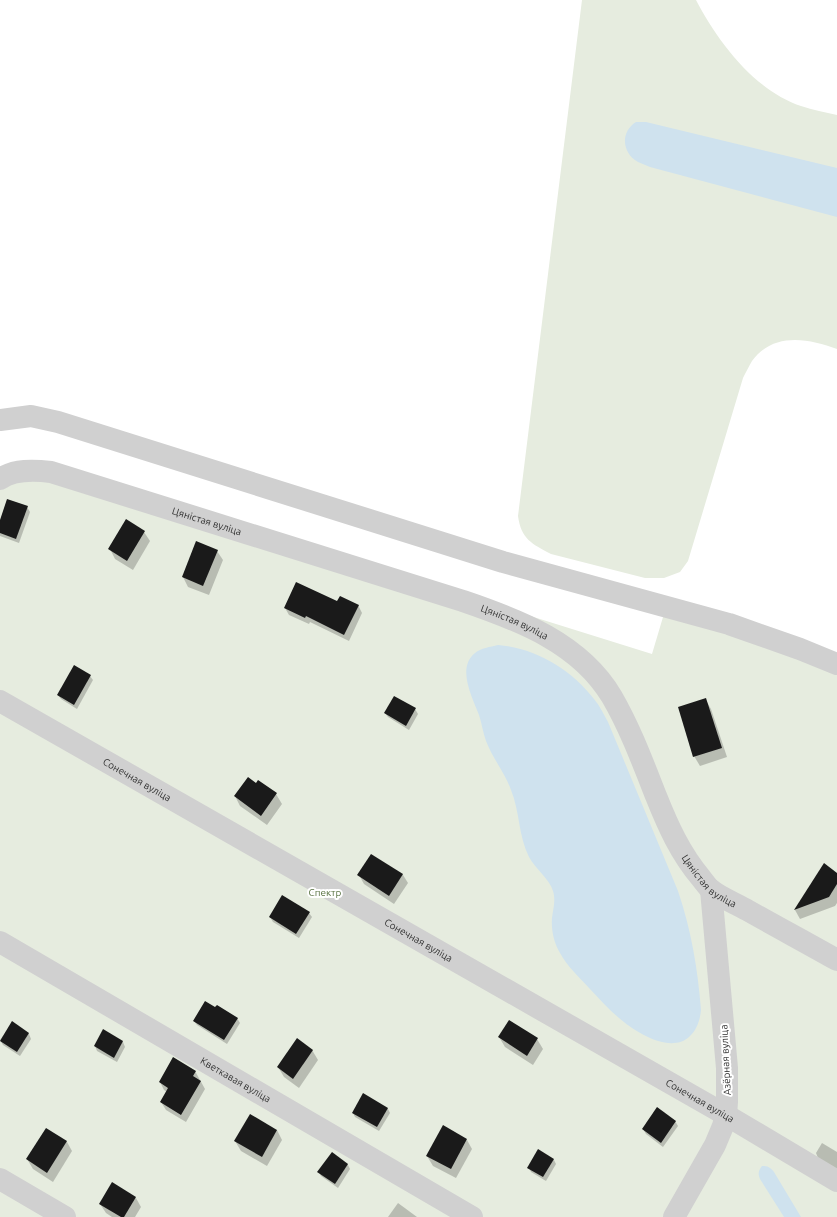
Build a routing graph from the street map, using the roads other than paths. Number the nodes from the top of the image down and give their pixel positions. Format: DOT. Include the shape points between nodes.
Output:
graph roads {
  1 [pos="0,420"];
  2 [pos="0,479"];
  3 [pos="837,664"];
  4 [pos="0,701"];
  5 [pos="711,890"];
  6 [pos="0,942"];
  7 [pos="837,960"];
  8 [pos="726,1115"];
  9 [pos="0,1179"];
  10 [pos="837,1181"];
  11 [pos="65,1217"];
  12 [pos="472,1217"];
  13 [pos="674,1217"];
  1 -- 3 [label="street" via="30,416 58,422 503,562 730,624"];
  2 -- 5 [label="street, Цяністая вуліца" via="19,472 50,472 497,613 554,640 596,675 611,696 635,744 670,831 685,857"];
  4 -- 8 [label="street, Сонечная вуліца"];
  5 -- 7 [label="street, Цяністая вуліца"];
  5 -- 8 [label="street, Азёрная вуліца" via="728,1086"];
  6 -- 12 [label="street, Кветкавая вуліца"];
  8 -- 10 [label="street, Сонечная вуліца"];
  8 -- 13 [label="street, Азёрная вуліца" via="715,1145"];
  9 -- 11 [label="street"];
}
